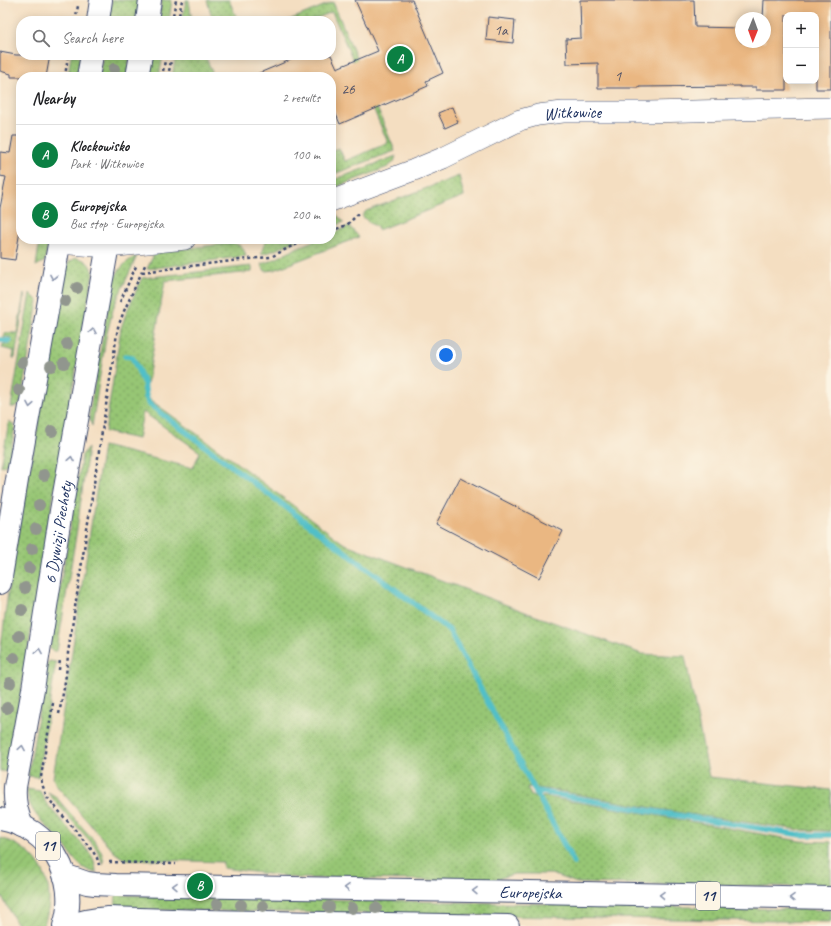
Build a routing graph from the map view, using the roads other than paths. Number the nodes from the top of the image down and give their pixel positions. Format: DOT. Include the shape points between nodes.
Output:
graph roads {
  1 [pos="101,0"];
  2 [pos="150,0"];
  3 [pos="99,16"];
  4 [pos="148,16"];
  5 [pos="91,60"];
  6 [pos="140,60"];
  7 [pos="89,72"];
  8 [pos="138,72"];
  9 [pos="831,108"];
  10 [pos="336,199"];
  11 [pos="58,244"];
  12 [pos="108,244"];
  13 [pos="0,583"];
  14 [pos="0,819"];
  15 [pos="22,826"];
  16 [pos="64,875"];
  17 [pos="831,898"];
  18 [pos="64,926"];
  19 [pos="69,926"];
  20 [pos="508,926"];
  1 -- 3 [label="main road"];
  2 -- 4 [label="main road"];
  5 -- 7 [label="main road"];
  6 -- 8 [label="main road"];
  9 -- 10 [label="street, Witkowice" via="538,114 520,120 443,158"];
  11 -- 13 [label="main road, one-way"];
  15 -- 12 [label="main road, 6 Dywizji Piechoty, one-way" via="16,810 15,787"];
  14 -- 15 [label="main road, 11"];
  15 -- 16 [label="main road, 11" via="48,846"];
  17 -- 16 [label="main road, Europejska / 11, one-way" via="95,884"];
  16 -- 18 [label="main road, 11" via="68,902"];
  19 -- 20 [label="main road, Europejska" via="78,922 108,918"];
}
